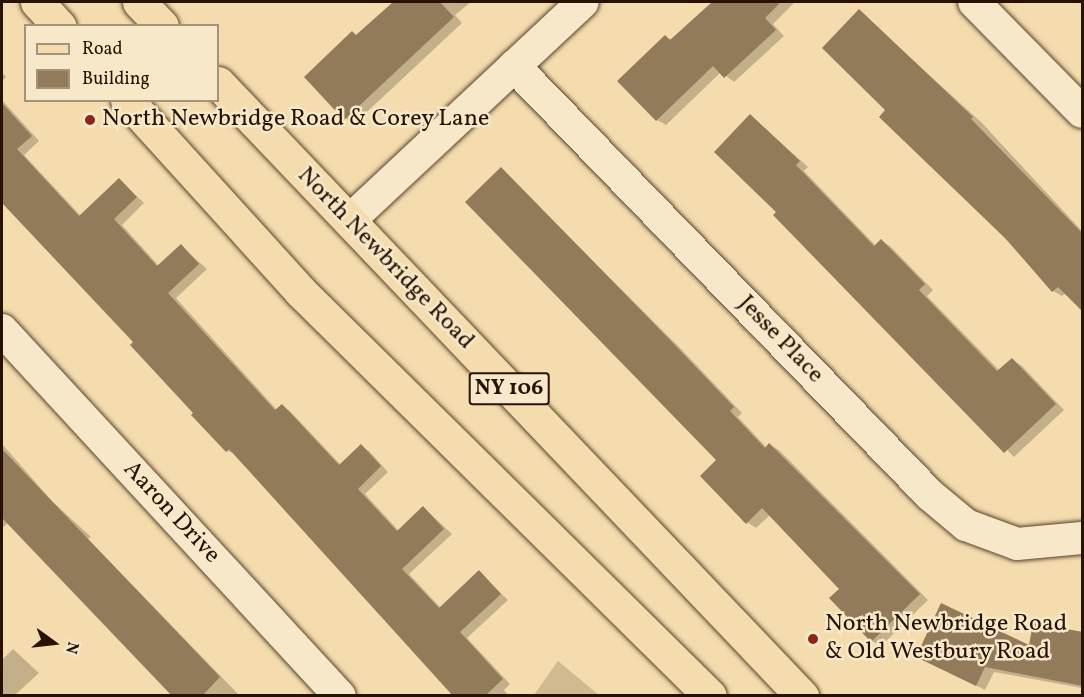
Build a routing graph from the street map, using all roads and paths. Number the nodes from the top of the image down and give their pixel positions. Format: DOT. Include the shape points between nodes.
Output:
graph roads {
  1 [pos="37,2"];
  2 [pos="139,2"];
  3 [pos="583,2"];
  4 [pos="974,2"];
  5 [pos="57,24"];
  6 [pos="160,24"];
  7 [pos="514,66"];
  8 [pos="219,84"];
  9 [pos="129,102"];
  10 [pos="1083,112"];
  11 [pos="349,221"];
  12 [pos="2,330"];
  13 [pos="1083,538"];
  14 [pos="340,696"];
  15 [pos="710,696"];
  16 [pos="802,696"];
  1 -- 5 [label="main road"];
  2 -- 6 [label="main road"];
  3 -- 7 [label="street"];
  4 -- 10 [label="street"];
  7 -- 11 [label="street"];
  7 -- 13 [label="street, Jesse Place" via="930,495 957,518 1017,544"];
  8 -- 11 [label="main road, North Newbridge Road / NY 106"];
  9 -- 15 [label="main road, NY 106" via="300,291"];
  11 -- 16 [label="main road, North Newbridge Road / NY 106"];
  12 -- 14 [label="street, Aaron Drive"];
}
